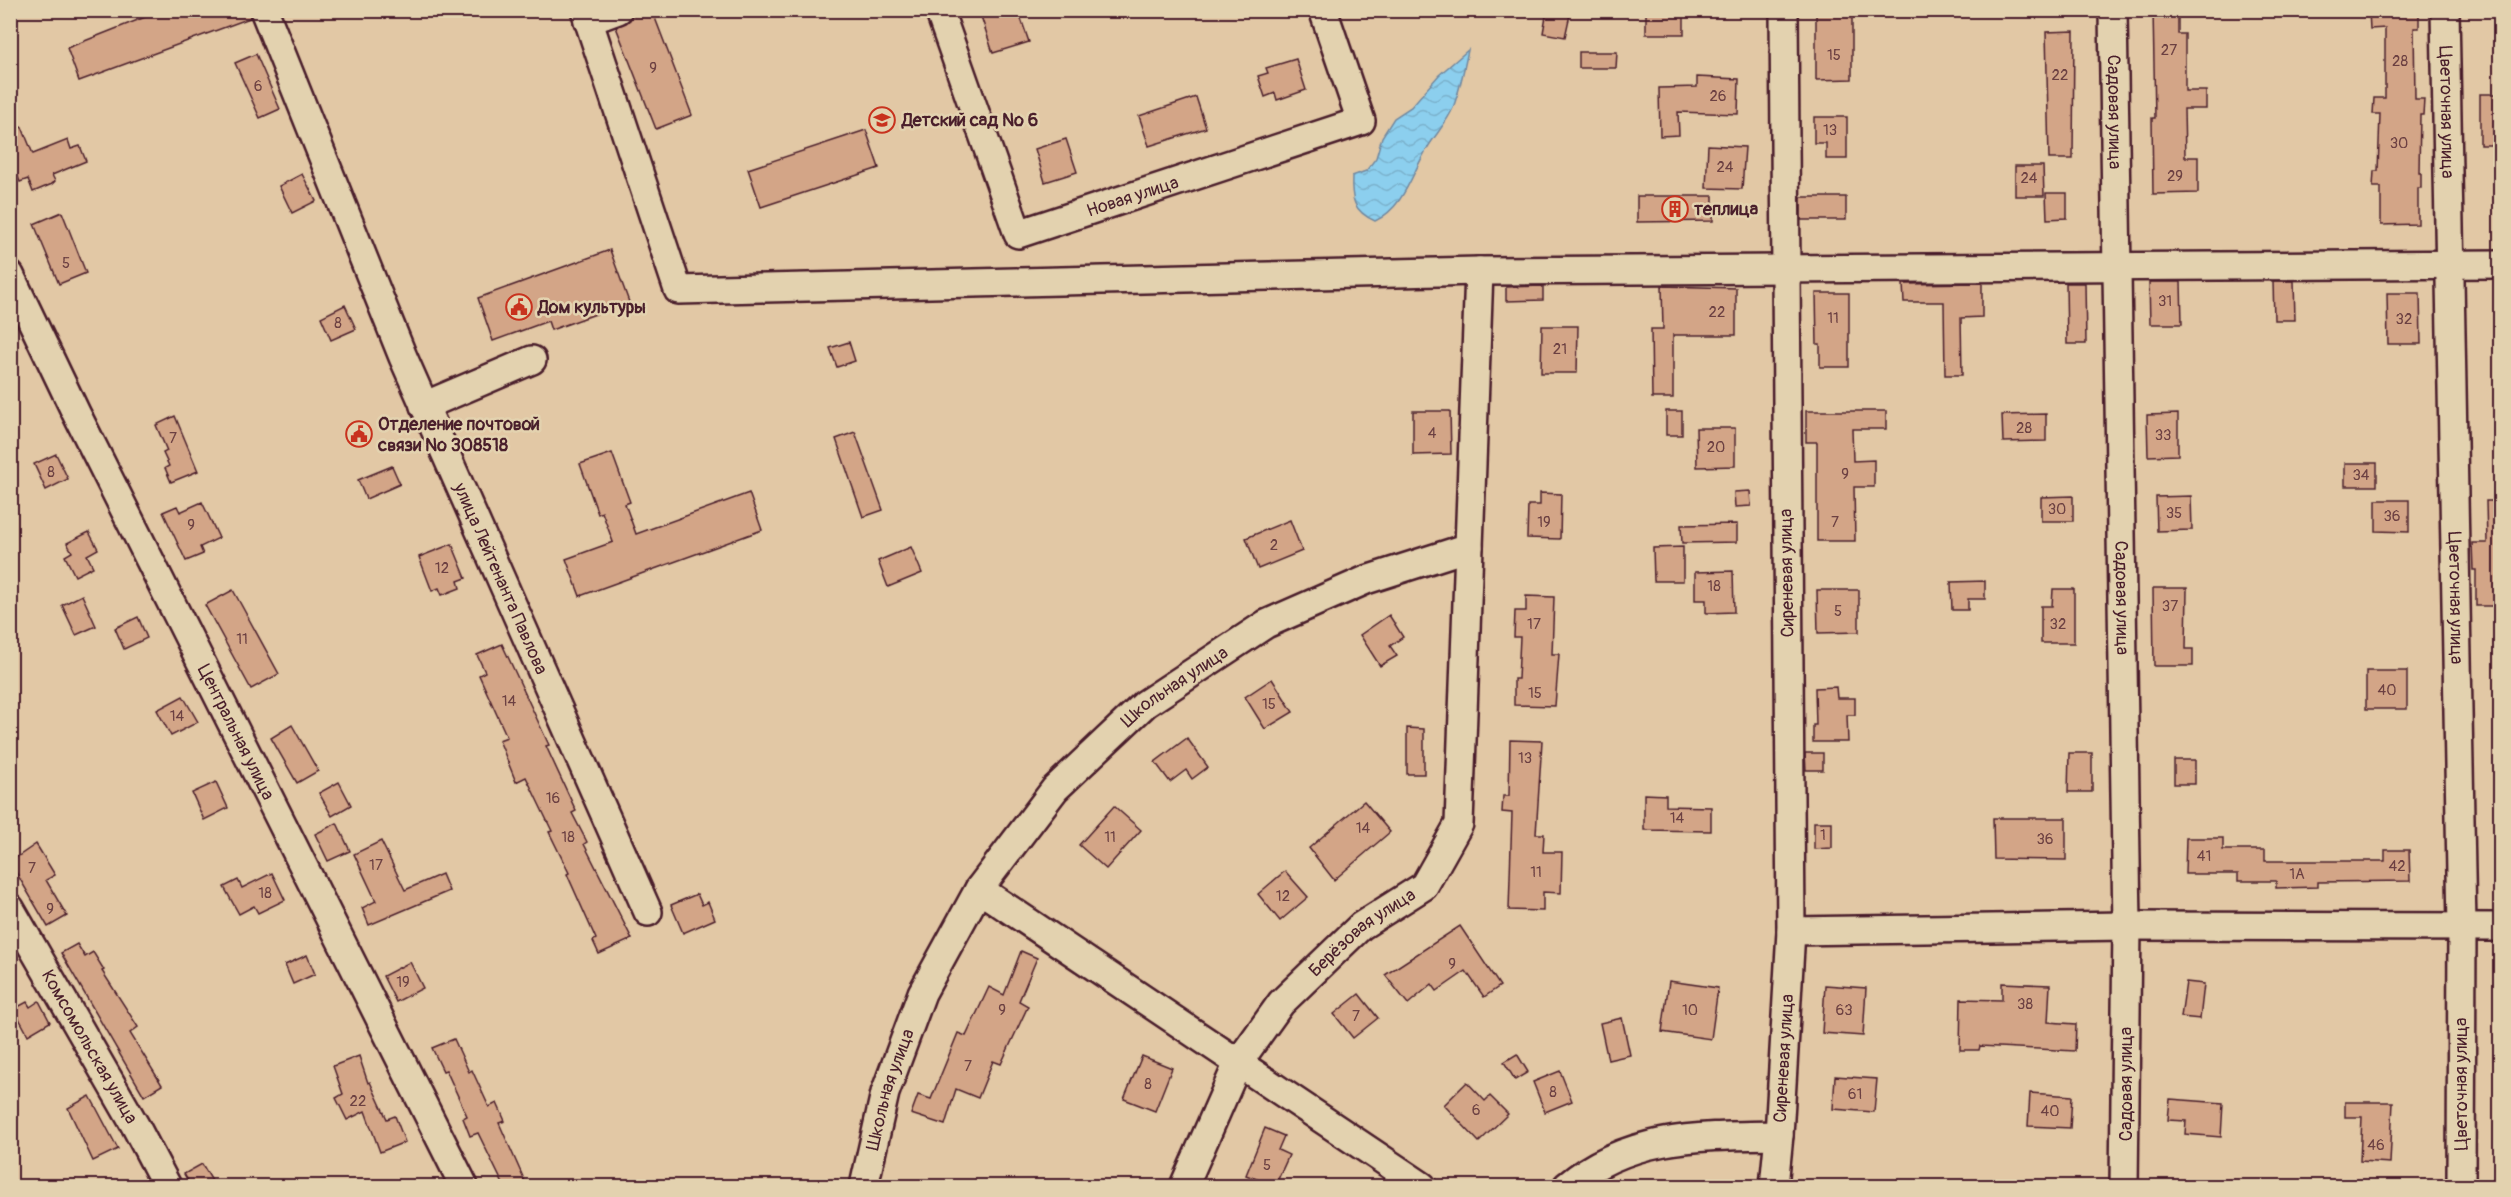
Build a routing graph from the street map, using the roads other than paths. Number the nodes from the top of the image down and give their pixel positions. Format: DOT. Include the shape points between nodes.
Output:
graph roads {
  1 [pos="264,10"];
  2 [pos="618,10"];
  3 [pos="939,10"];
  4 [pos="1323,10"];
  5 [pos="1784,10"];
  6 [pos="2113,10"];
  7 [pos="2445,10"];
  8 [pos="587,16"];
  9 [pos="2449,264"];
  10 [pos="2500,264"];
  11 [pos="2116,266"];
  12 [pos="1784,269"];
  13 [pos="1479,270"];
  14 [pos="10,275"];
  15 [pos="532,360"];
  16 [pos="424,406"];
  17 [pos="1469,547"];
  18 [pos="979,889"];
  19 [pos="10,908"];
  20 [pos="648,912"];
  21 [pos="2127,926"];
  22 [pos="2462,927"];
  23 [pos="2500,927"];
  24 [pos="1791,931"];
  25 [pos="1238,1063"];
  26 [pos="1779,1135"];
  27 [pos="167,1186"];
  28 [pos="464,1186"];
  29 [pos="864,1186"];
  30 [pos="1184,1186"];
  31 [pos="1422,1186"];
  32 [pos="1567,1186"];
  33 [pos="1774,1186"];
  34 [pos="2124,1186"];
  35 [pos="2461,1186"];
  1 -- 16 [label="street, улица Лейтенанта Павлова"];
  2 -- 8 [label="street"];
  3 -- 4 [label="street, Новая улица" via="1018,234 1361,121"];
  5 -- 12 [label="street, Сиреневая улица"];
  6 -- 11 [label="street, Садовая улица"];
  7 -- 9 [label="street, Цветочная улица"];
  8 -- 13 [label="street" via="678,290"];
  9 -- 10 [label="street"];
  9 -- 11 [label="street"];
  9 -- 22 [label="street, Цветочная улица"];
  11 -- 12 [label="street"];
  11 -- 21 [label="street, Садовая улица"];
  12 -- 13 [label="street"];
  12 -- 24 [label="street, Сиреневая улица"];
  13 -- 17 [label="street"];
  14 -- 28 [label="street, Центральная улица"];
  15 -- 16 [label="street"];
  16 -- 20 [label="street, улица Лейтенанта Павлова"];
  17 -- 18 [label="street, Школьная улица" via="1366,580 1266,624 1145,704 1055,789"];
  17 -- 25 [label="street, Берёзовая улица" via="1459,824 1424,885 1361,926 1281,1003"];
  18 -- 25 [label="street"];
  18 -- 29 [label="street, Школьная улица" via="922,993 885,1093"];
  19 -- 27 [label="street, Комсомольская улица"];
  21 -- 22 [label="street"];
  21 -- 24 [label="street"];
  21 -- 34 [label="street, Садовая улица"];
  22 -- 23 [label="street"];
  22 -- 35 [label="street, Цветочная улица"];
  24 -- 26 [label="street, Сиреневая улица"];
  25 -- 30 [label="street, Берёзовая улица"];
  25 -- 31 [label="street"];
  26 -- 32 [label="street, Сиреневая улица" via="1696,1136 1637,1147 1585,1171"];
  26 -- 33 [label="street, Сиреневая улица"];
}
